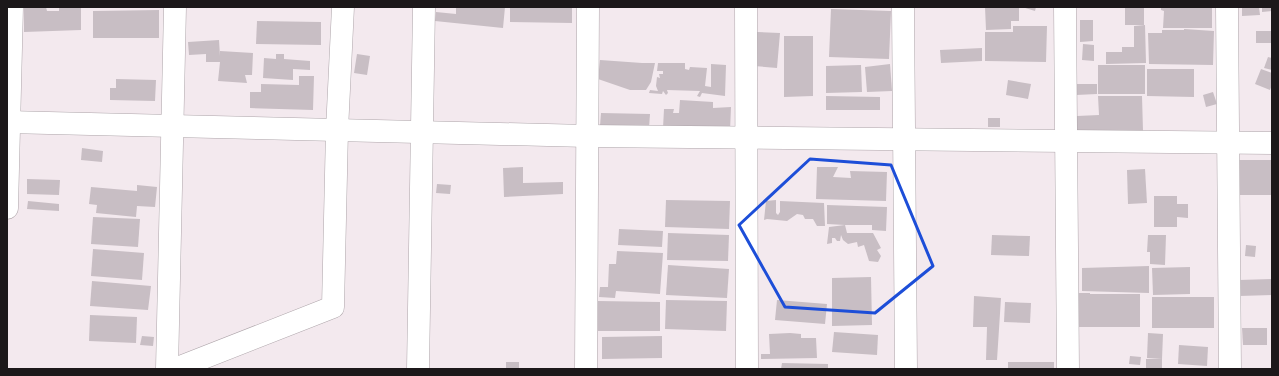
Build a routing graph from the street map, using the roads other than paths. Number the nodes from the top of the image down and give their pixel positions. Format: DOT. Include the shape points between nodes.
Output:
graph roads {
  1 [pos="12,7"];
  2 [pos="175,7"];
  3 [pos="343,7"];
  4 [pos="424,7"];
  5 [pos="588,7"];
  6 [pos="746,7"];
  7 [pos="903,7"];
  8 [pos="1065,7"];
  9 [pos="1227,7"];
  10 [pos="8,122"];
  11 [pos="172,126"];
  12 [pos="337,130"];
  13 [pos="422,132"];
  14 [pos="587,136"];
  15 [pos="746,138"];
  16 [pos="904,140"];
  17 [pos="1066,141"];
  18 [pos="1228,143"];
  19 [pos="1272,143"];
  20 [pos="7,208"];
  21 [pos="167,369"];
  22 [pos="175,369"];
  23 [pos="418,369"];
  24 [pos="586,369"];
  25 [pos="747,369"];
  26 [pos="906,369"];
  27 [pos="1068,369"];
  28 [pos="1230,369"];
  1 -- 10 [label="street"];
  2 -- 11 [label="street"];
  3 -- 12 [label="street"];
  4 -- 13 [label="street"];
  5 -- 14 [label="street"];
  6 -- 15 [label="street"];
  7 -- 16 [label="street"];
  8 -- 17 [label="street"];
  9 -- 18 [label="street"];
  10 -- 11 [label="street"];
  10 -- 20 [label="street"];
  11 -- 12 [label="street"];
  11 -- 21 [label="street"];
  12 -- 13 [label="street"];
  12 -- 22 [label="street" via="333,307"];
  13 -- 14 [label="street"];
  13 -- 23 [label="street"];
  14 -- 15 [label="street"];
  14 -- 24 [label="street"];
  15 -- 16 [label="street"];
  15 -- 25 [label="street"];
  16 -- 17 [label="street"];
  16 -- 26 [label="street"];
  17 -- 18 [label="street"];
  17 -- 27 [label="street"];
  18 -- 19 [label="street"];
  18 -- 28 [label="street"];
}
